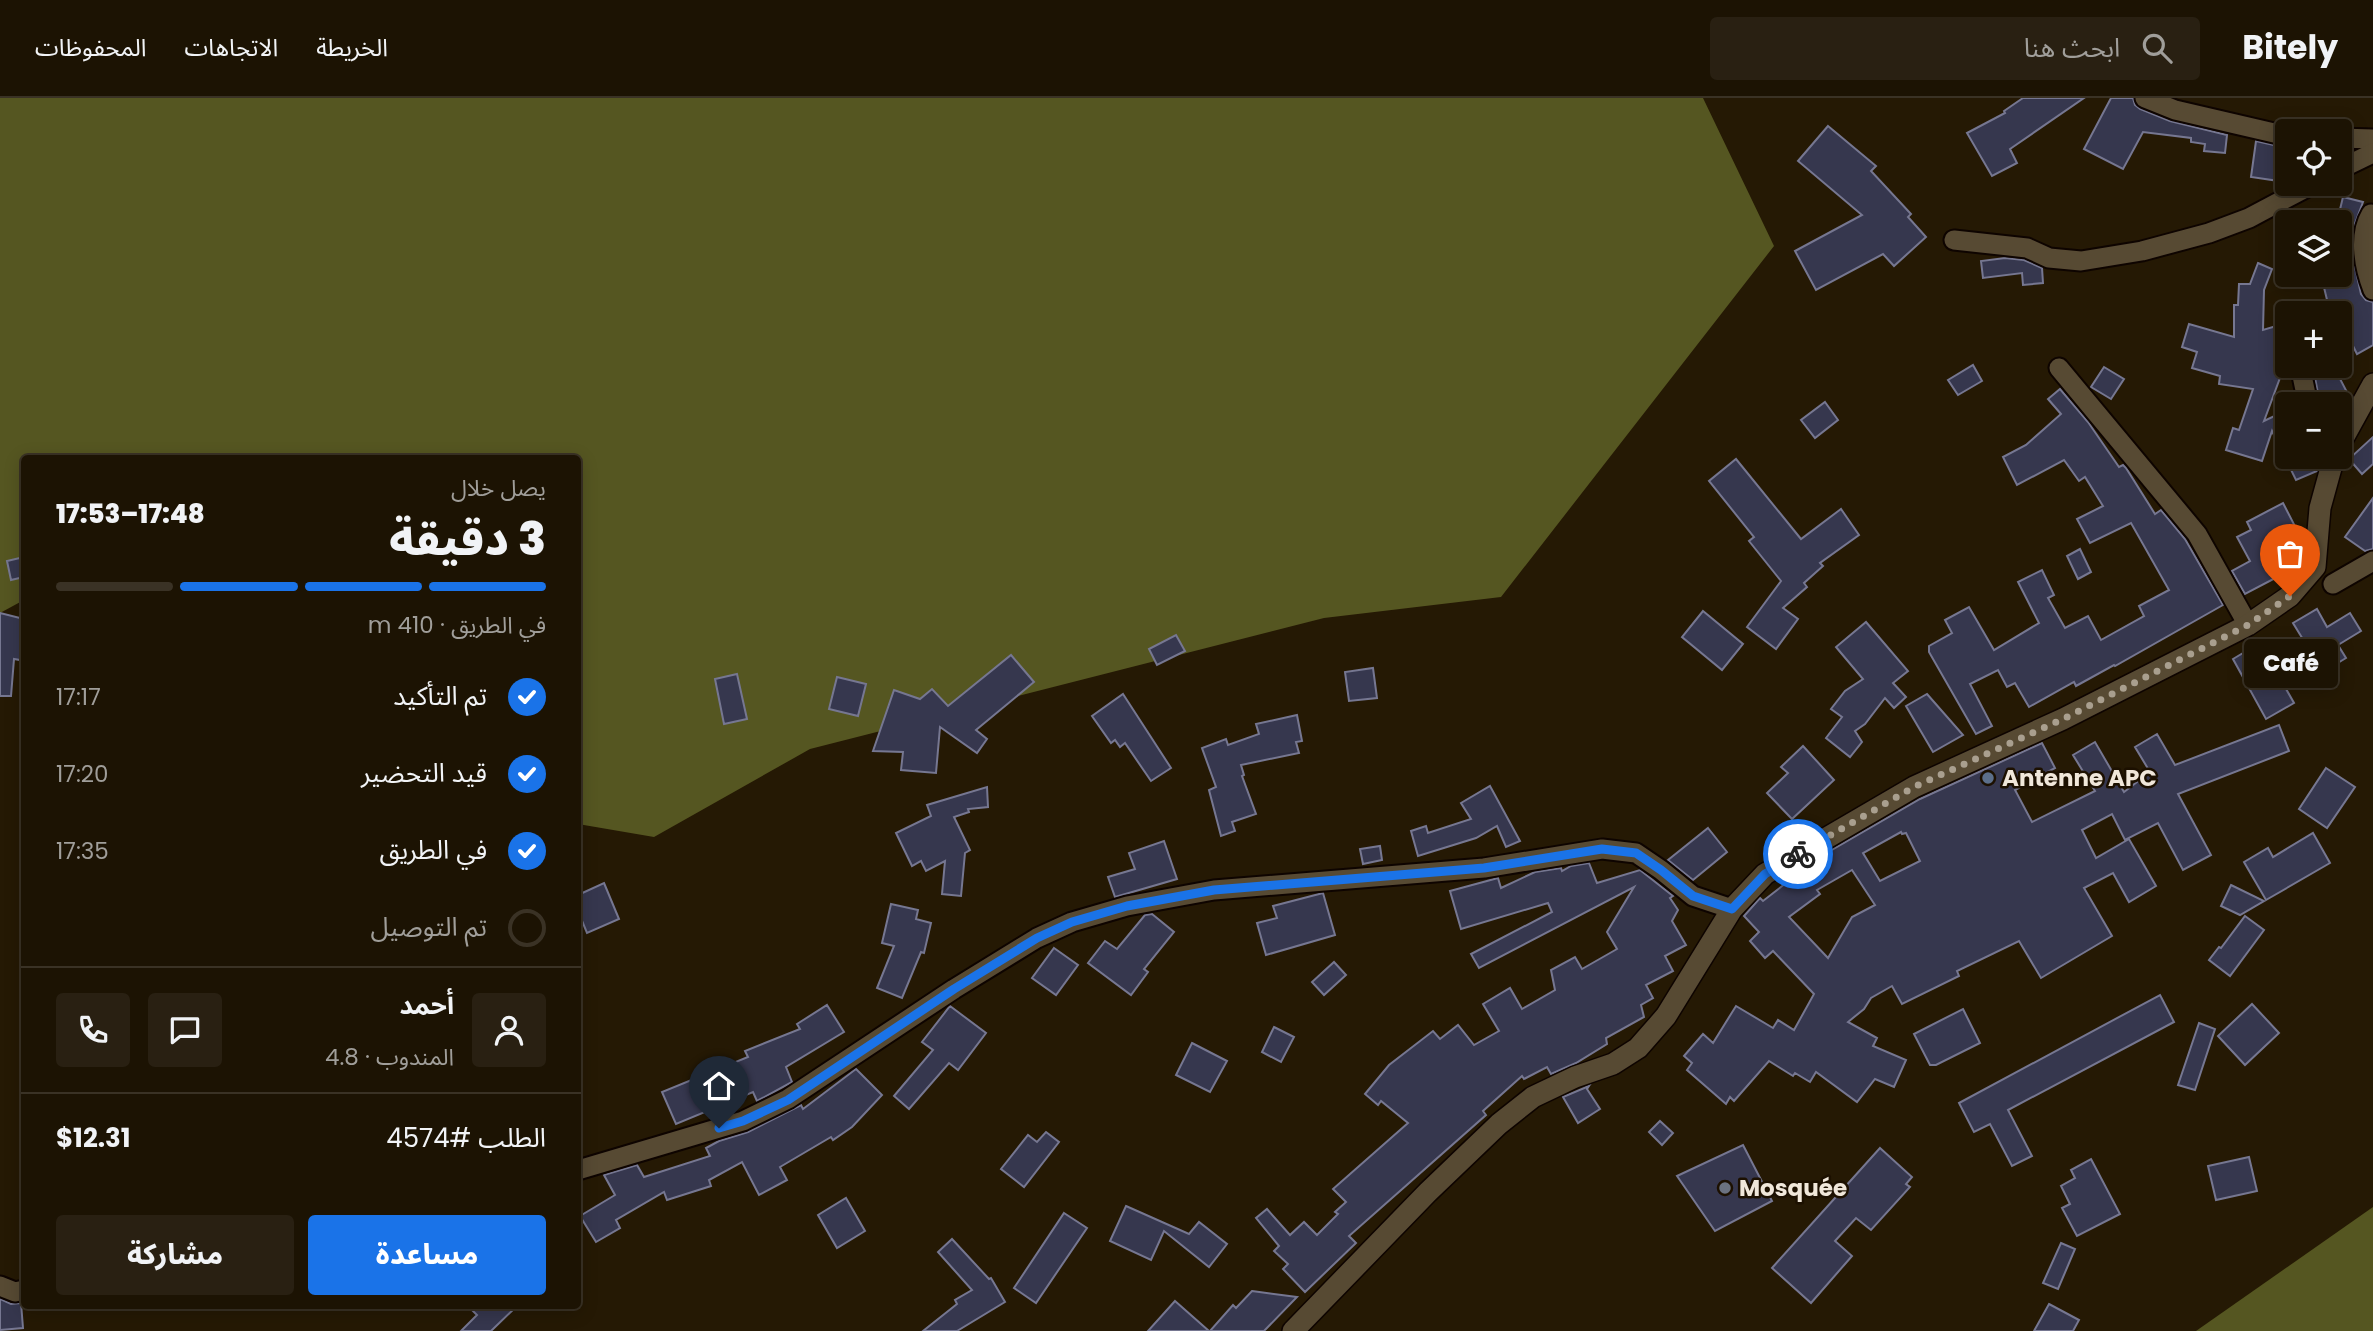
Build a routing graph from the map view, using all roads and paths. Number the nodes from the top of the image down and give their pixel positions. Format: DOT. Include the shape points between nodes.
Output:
graph roads {
  1 [pos="2145,98"];
  2 [pos="2275,133"];
  3 [pos="2352,138"];
  4 [pos="2373,139"];
  5 [pos="2373,153"];
  6 [pos="2352,163"];
  7 [pos="2290,196"];
  8 [pos="2371,214"];
  9 [pos="1954,240"];
  10 [pos="2373,290"];
  11 [pos="2059,368"];
  12 [pos="2373,384"];
  13 [pos="2352,422"];
  14 [pos="2331,469"];
  15 [pos="2373,561"];
  16 [pos="2333,584"];
  17 [pos="2248,625"];
  18 [pos="1732,909"];
  19 [pos="581,1169"];
  20 [pos="0,1286"];
  21 [pos="21,1291"];
  22 [pos="1293,1331"];
  1 -- 2 [label="street" via="2175,110"];
  3 -- 4 [label="street"];
  5 -- 6 [label="street"];
  7 -- 9 [label="street" via="2209,233 2081,261 2049,258 2026,248"];
  8 -- 10 [label="street" via="2364,247"];
  11 -- 17 [label="street" via="2197,534"];
  12 -- 13 [label="street"];
  14 -- 17 [label="street" via="2320,509 2315,568 2290,596"];
  15 -- 16 [label="street"];
  17 -- 18 [label="street" via="2063,719 1905,792 1765,874"];
  18 -- 19 [label="street" via="1693,896 1636,853 1602,849 1484,868 1214,890 1127,906 1037,938 788,1100 743,1121"];
  18 -- 22 [label="street" via="1666,1016 1639,1048 1613,1064 1533,1097 1499,1124"];
  20 -- 21 [label="street"];
}
